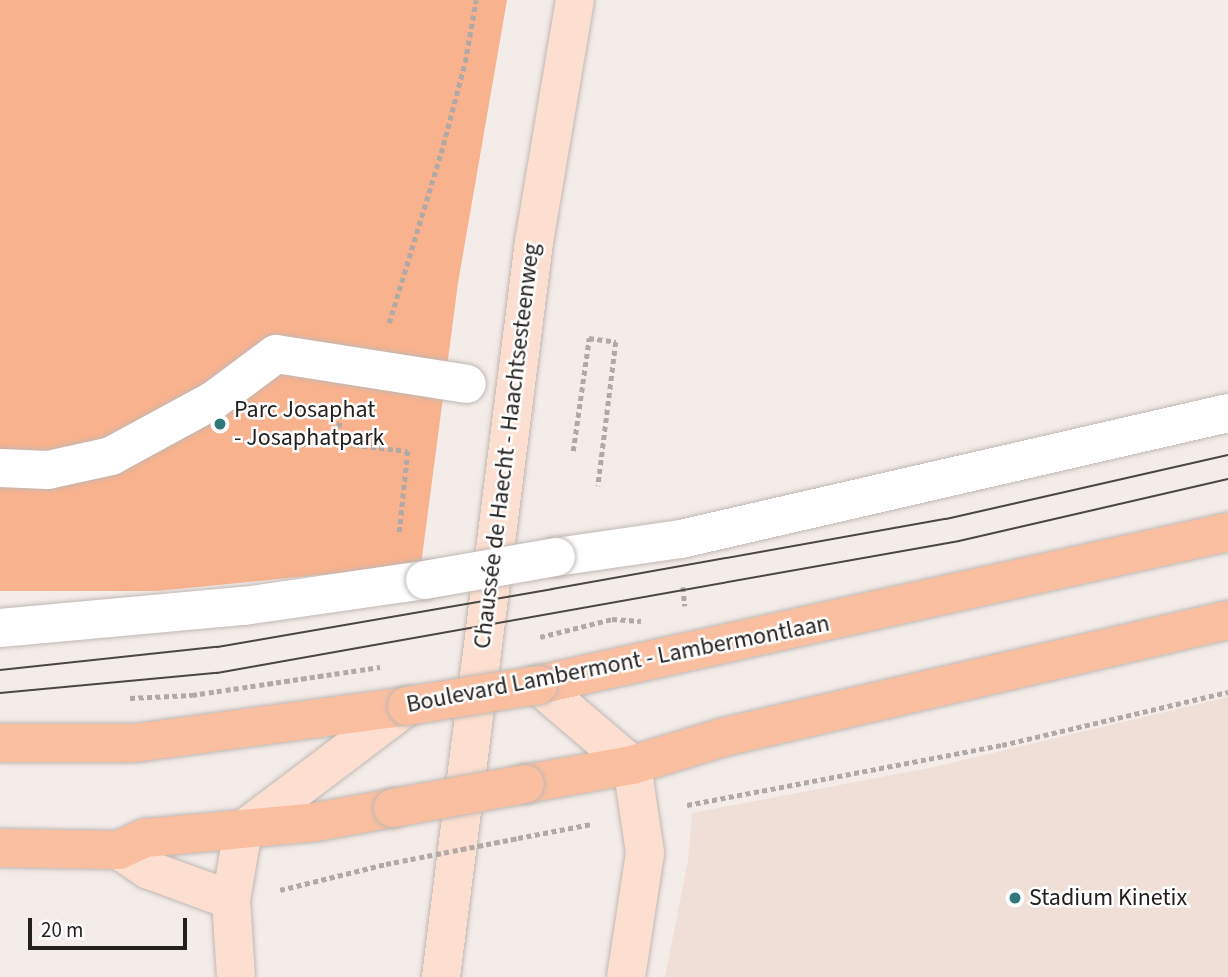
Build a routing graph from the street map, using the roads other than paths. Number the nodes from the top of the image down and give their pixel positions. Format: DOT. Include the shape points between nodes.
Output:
graph roads {
  1 [pos="575,0"];
  2 [pos="467,384"];
  3 [pos="1228,414"];
  4 [pos="0,468"];
  5 [pos="1228,533"];
  6 [pos="1228,620"];
  7 [pos="0,628"];
  8 [pos="538,685"];
  9 [pos="407,706"];
  10 [pos="0,743"];
  11 [pos="632,765"];
  12 [pos="243,830"];
  13 [pos="0,848"];
  14 [pos="119,850"];
  15 [pos="231,900"];
  16 [pos="236,977"];
  17 [pos="441,977"];
  18 [pos="626,977"];
  1 -- 17 [label="street, Chaussée de Haecht - Haachtsesteenweg" via="534,242"];
  2 -- 4 [label="street" via="276,354 214,400 111,456 48,470"];
  3 -- 7 [label="street, bridge" via="681,540 244,606"];
  5 -- 8 [label="main road, Boulevard Lambermont - Lambermontlaan"];
  6 -- 11 [label="main road" via="724,737"];
  8 -- 9 [label="main road, Boulevard Lambermont - Lambermontlaan, bridge"];
  8 -- 11 [label="street"];
  9 -- 10 [label="main road, Boulevard Lambermont - Lambermontlaan" via="135,743"];
  9 -- 12 [label="street"];
  11 -- 12 [label="main road, bridge"];
  11 -- 18 [label="street" via="645,853"];
  12 -- 14 [label="main road" via="145,838"];
  12 -- 15 [label="street"];
  13 -- 14 [label="main road"];
  14 -- 15 [label="street" via="149,870"];
  15 -- 16 [label="street"];
}
